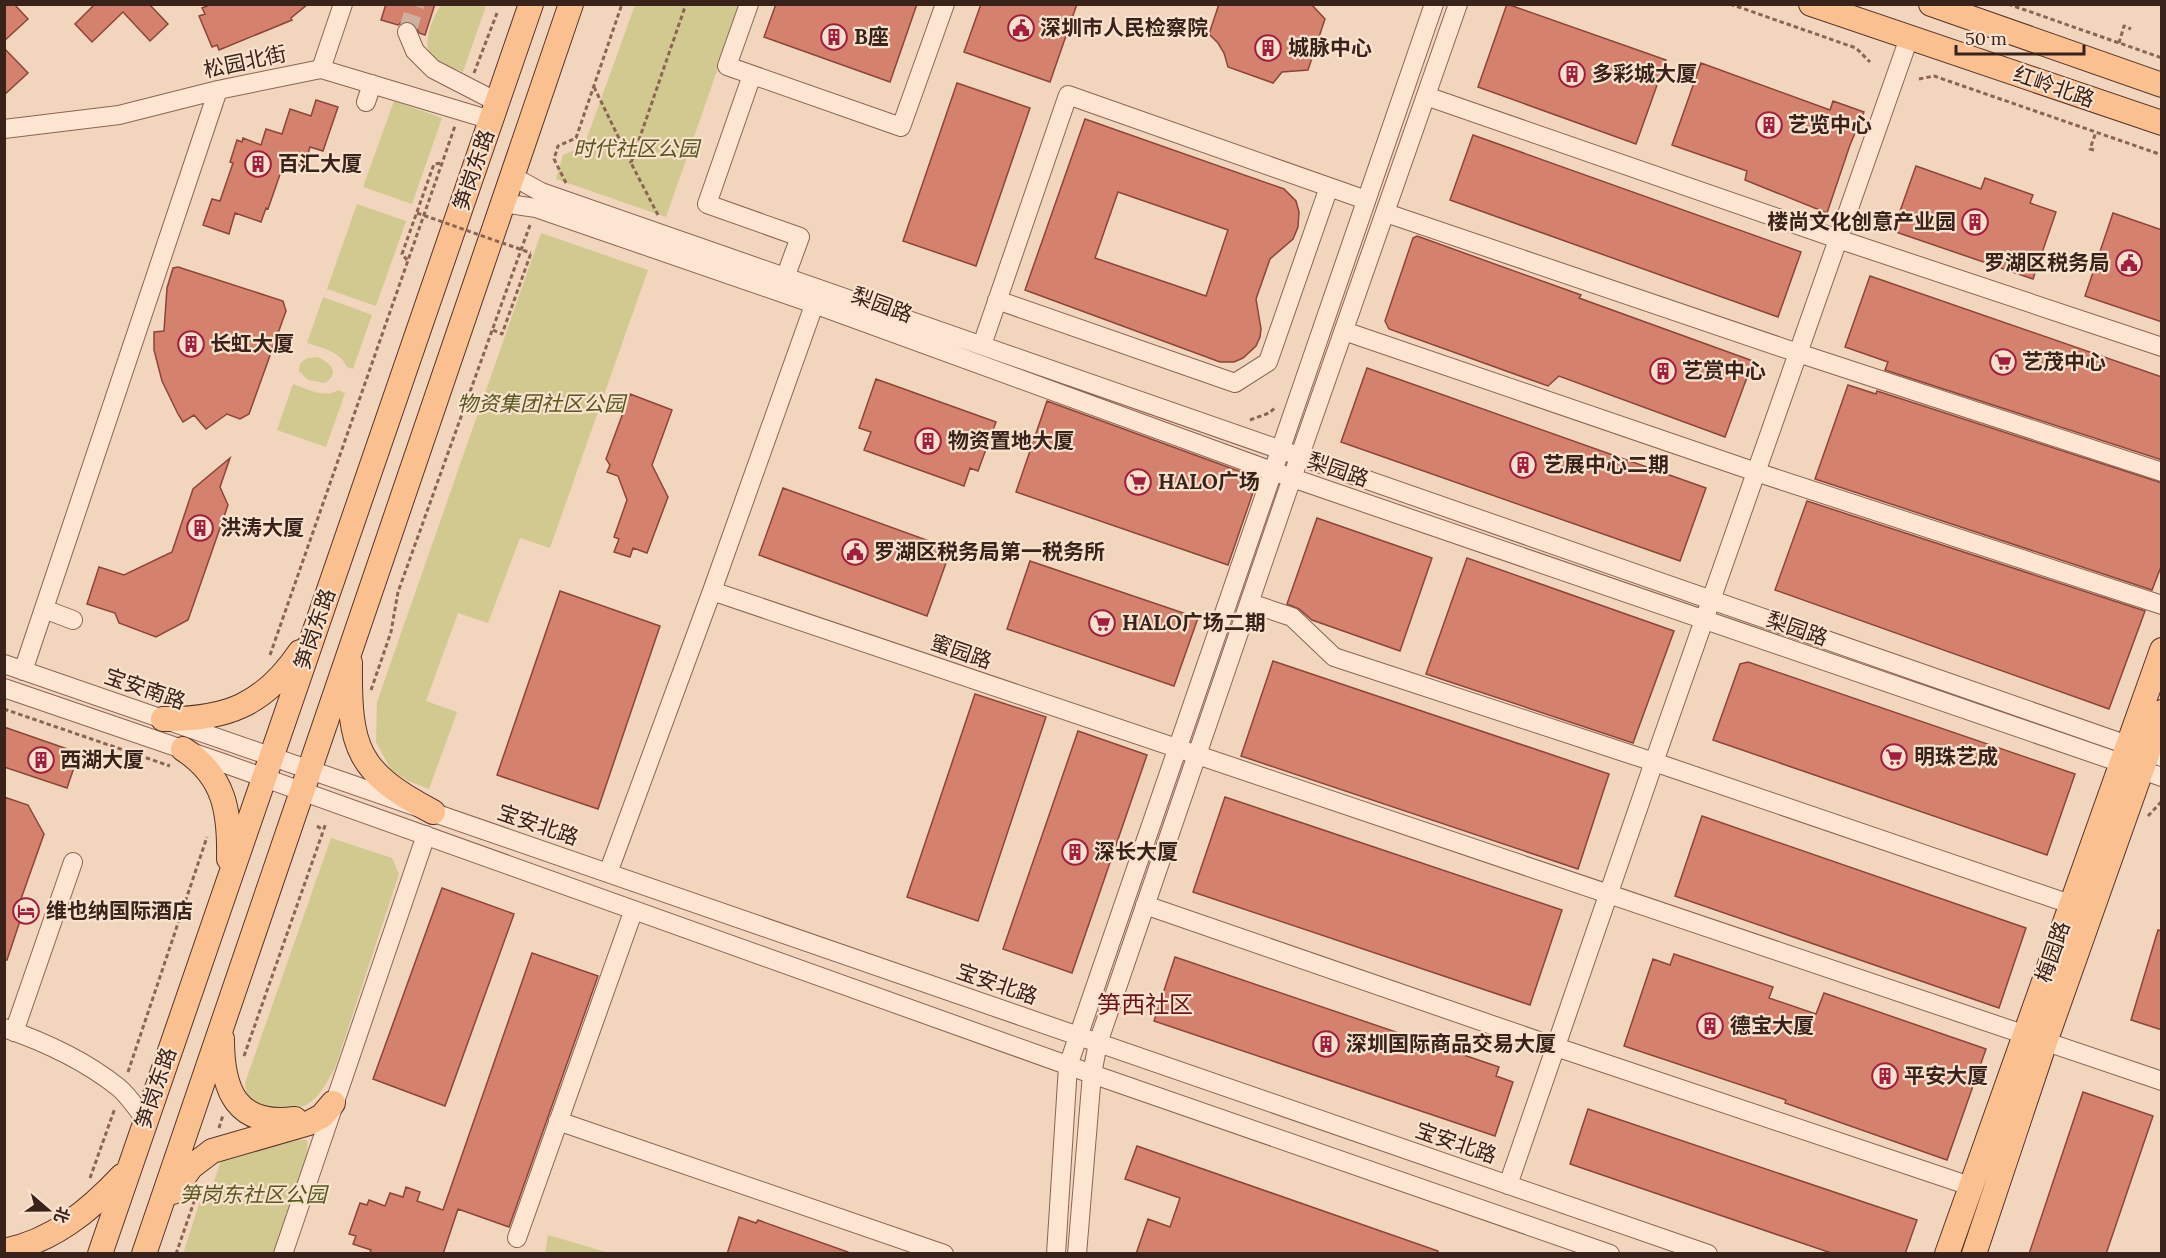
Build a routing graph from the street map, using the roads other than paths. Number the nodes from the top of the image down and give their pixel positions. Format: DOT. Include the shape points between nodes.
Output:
graph roads {
  1 [pos="344,4"];
  2 [pos="571,4"];
  3 [pos="749,4"];
  4 [pos="945,4"];
  5 [pos="1434,4"];
  6 [pos="1458,4"];
  7 [pos="1811,4"];
  8 [pos="1931,4"];
  9 [pos="527,5"];
  10 [pos="407,32"];
  11 [pos="1909,38"];
  12 [pos="321,69"];
  13 [pos="752,75"];
  14 [pos="2162,85"];
  15 [pos="224,89"];
  16 [pos="1426,96"];
  17 [pos="494,111"];
  18 [pos="222,114"];
  19 [pos="2162,123"];
  20 [pos="4,129"];
  21 [pos="512,176"];
  22 [pos="1329,187"];
  23 [pos="1366,200"];
  24 [pos="502,203"];
  25 [pos="1386,213"];
  26 [pos="1838,239"];
  27 [pos="785,278"];
  28 [pos="817,297"];
  29 [pos="998,300"];
  30 [pos="1344,331"];
  31 [pos="982,345"];
  32 [pos="2162,347"];
  33 [pos="1798,352"];
  34 [pos="1279,450"];
  35 [pos="1299,457"];
  36 [pos="1272,471"];
  37 [pos="1756,472"];
  38 [pos="2162,472"];
  39 [pos="1292,478"];
  40 [pos="712,591"];
  41 [pos="1712,600"];
  42 [pos="1250,603"];
  43 [pos="2162,605"];
  44 [pos="44,609"];
  45 [pos="73,620"];
  46 [pos="1705,621"];
  47 [pos="315,630"];
  48 [pos="351,644"];
  49 [pos="2162,650"];
  50 [pos="4,664"];
  51 [pos="23,671"];
  52 [pos="4,688"];
  53 [pos="2162,712"];
  54 [pos="163,719"];
  55 [pos="1176,748"];
  56 [pos="1197,754"];
  57 [pos="177,758"];
  58 [pos="2143,761"];
  59 [pos="1654,762"];
  60 [pos="267,767"];
  61 [pos="309,769"];
  62 [pos="300,792"];
  63 [pos="434,812"];
  64 [pos="426,836"];
  65 [pos="73,862"];
  66 [pos="608,873"];
  67 [pos="228,877"];
  68 [pos="1609,896"];
  69 [pos="2070,904"];
  70 [pos="1145,905"];
  71 [pos="633,912"];
  72 [pos="222,1026"];
  73 [pos="9,1030"];
  74 [pos="1078,1036"];
  75 [pos="2035,1039"];
  76 [pos="1098,1043"];
  77 [pos="1556,1047"];
  78 [pos="1068,1066"];
  79 [pos="1092,1074"];
  80 [pos="2162,1081"];
  81 [pos="333,1103"];
  82 [pos="145,1119"];
  83 [pos="558,1121"];
  84 [pos="128,1170"];
  85 [pos="1508,1185"];
  86 [pos="1970,1186"];
  87 [pos="158,1212"];
  88 [pos="517,1238"];
  89 [pos="4,1251"];
  90 [pos="100,1254"];
  91 [pos="144,1254"];
  92 [pos="283,1254"];
  93 [pos="944,1254"];
  94 [pos="1056,1254"];
  95 [pos="1077,1254"];
  96 [pos="1610,1254"];
  97 [pos="1708,1254"];
  98 [pos="1947,1254"];
  99 [pos="1974,1254"];
  1 -- 12 [label="street"];
  2 -- 21 [label="main road, 笋岗东路"];
  3 -- 13 [label="street" via="727,66"];
  4 -- 13 [label="street" via="901,127"];
  5 -- 23 [label="street"];
  6 -- 16 [label="street"];
  7 -- 11 [label="main road, 红岭北路"];
  8 -- 14 [label="main road"];
  9 -- 17 [label="main road, 笋岗东路"];
  10 -- 17 [label="street" via="415,51 433,69"];
  11 -- 19 [label="main road, 红岭北路"];
  11 -- 26 [label="street"];
  12 -- 15 [label="street, 松园北街"];
  12 -- 17 [label="street, 松园北街" via="369,93"];
  13 -- 27 [label="street" via="707,204 800,237"];
  15 -- 18 [label="street"];
  15 -- 20 [label="street, 松园北街" via="119,115"];
  15 -- 44 [label="street" via="122,394"];
  16 -- 25 [label="street"];
  16 -- 26 [label="street"];
  17 -- 47 [label="main road, 笋岗东路"];
  21 -- 24 [label="main road, 笋岗东路"];
  21 -- 27 [label="street, 梨园路" via="541,192"];
  22 -- 23 [label="street"];
  22 -- 29 [label="street" via="1268,362 1235,383"];
  22 -- 29 [label="street" via="1068,95"];
  23 -- 34 [label="street"];
  24 -- 28 [label="street, 梨园路" via="536,208"];
  24 -- 48 [label="main road, 笋岗东路"];
  25 -- 30 [label="street"];
  25 -- 33 [label="street"];
  26 -- 32 [label="street"];
  26 -- 33 [label="street"];
  27 -- 28 [label="street, 梨园路"];
  28 -- 31 [label="street, 梨园路"];
  28 -- 36 [label="street, 梨园路"];
  28 -- 40 [label="street"];
  29 -- 31 [label="street"];
  30 -- 35 [label="street"];
  30 -- 37 [label="street"];
  31 -- 34 [label="street, 梨园路"];
  33 -- 37 [label="street"];
  33 -- 38 [label="street"];
  34 -- 35 [label="street, 梨园路"];
  34 -- 36 [label="street"];
  35 -- 39 [label="street"];
  35 -- 41 [label="street, 梨园路"];
  36 -- 39 [label="street, 梨园路"];
  36 -- 55 [label="street"];
  37 -- 41 [label="street"];
  37 -- 43 [label="street"];
  39 -- 42 [label="street"];
  39 -- 46 [label="street, 梨园路"];
  40 -- 55 [label="street, 蜜园路"];
  40 -- 66 [label="street"];
  41 -- 46 [label="street"];
  41 -- 58 [label="street, 梨园路"];
  42 -- 56 [label="street"];
  42 -- 59 [label="street" via="1292,617 1334,657"];
  44 -- 45 [label="street"];
  44 -- 51 [label="street"];
  46 -- 58 [label="street, 梨园路"];
  46 -- 59 [label="street"];
  47 -- 54 [label="main road" via="283,675 257,698 218,714"];
  47 -- 60 [label="main road, 笋岗东路"];
  48 -- 61 [label="main road, 笋岗东路"];
  48 -- 63 [label="main road" via="352,716 361,753 384,782"];
  49 -- 58 [label="main road, 梅园路"];
  50 -- 51 [label="street, 宝安南路"];
  51 -- 54 [label="street, 宝安南路"];
  52 -- 57 [label="street"];
  53 -- 58 [label="main road, 梅园路"];
  54 -- 60 [label="street, 宝安南路"];
  55 -- 56 [label="street, 蜜园路"];
  55 -- 74 [label="street"];
  56 -- 68 [label="street, 蜜园路"];
  56 -- 70 [label="street"];
  57 -- 60 [label="street"];
  57 -- 67 [label="main road" via="207,767 220,790 228,826"];
  58 -- 69 [label="main road, 梅园路"];
  58 -- 75 [label="main road, 梅园路"];
  59 -- 68 [label="street"];
  59 -- 69 [label="street"];
  60 -- 61 [label="street, 宝安北路"];
  60 -- 62 [label="street"];
  60 -- 67 [label="main road, 笋岗东路"];
  61 -- 62 [label="main road, 笋岗东路"];
  61 -- 63 [label="street, 宝安北路"];
  62 -- 64 [label="street"];
  62 -- 72 [label="main road, 笋岗东路"];
  63 -- 66 [label="street, 宝安北路"];
  64 -- 71 [label="street"];
  64 -- 81 [label="street"];
  65 -- 73 [label="street"];
  66 -- 74 [label="street, 宝安北路"];
  67 -- 82 [label="main road, 笋岗东路"];
  68 -- 75 [label="street, 蜜园路"];
  68 -- 77 [label="street"];
  69 -- 75 [label="main road, 梅园路"];
  70 -- 76 [label="street"];
  70 -- 77 [label="street"];
  71 -- 78 [label="street"];
  71 -- 83 [label="street"];
  72 -- 81 [label="main road" via="222,1063 227,1084 237,1105 248,1113 260,1119 283,1121 308,1116"];
  72 -- 87 [label="main road, 笋岗东路"];
  73 -- 82 [label="street" via="36,1039 93,1070 118,1087"];
  74 -- 76 [label="street, 宝安北路"];
  74 -- 78 [label="street"];
  75 -- 80 [label="street, 蜜园路"];
  75 -- 86 [label="main road, 梅园路"];
  75 -- 99 [label="main road, 梅园路"];
  76 -- 79 [label="street"];
  76 -- 85 [label="street, 宝安北路"];
  77 -- 85 [label="street"];
  77 -- 86 [label="street"];
  78 -- 79 [label="street"];
  78 -- 94 [label="street"];
  79 -- 95 [label="street"];
  79 -- 96 [label="street"];
  81 -- 87 [label="main road" via="309,1123 212,1151 191,1167"];
  81 -- 92 [label="street"];
  82 -- 84 [label="main road, 笋岗东路"];
  83 -- 88 [label="street"];
  83 -- 93 [label="street"];
  84 -- 89 [label="main road" via="67,1226"];
  84 -- 90 [label="main road, 笋岗东路"];
  85 -- 97 [label="street, 宝安北路"];
  86 -- 98 [label="main road, 梅园路"];
  87 -- 91 [label="main road, 笋岗东路"];
}
